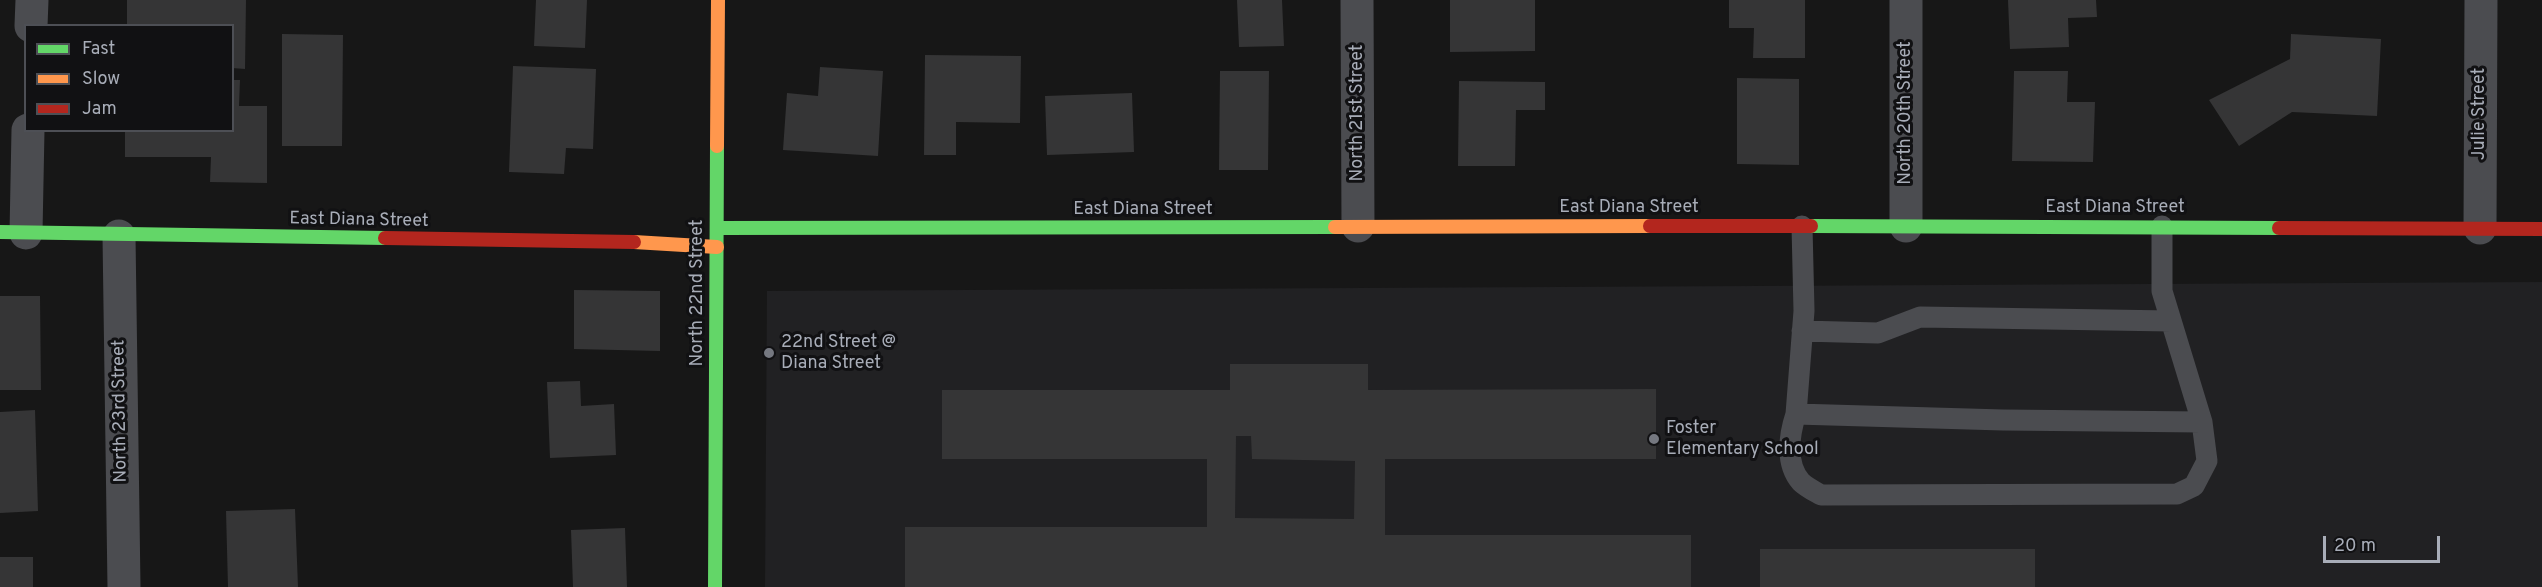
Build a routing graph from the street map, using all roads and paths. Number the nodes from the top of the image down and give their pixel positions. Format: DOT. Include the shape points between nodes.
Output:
graph roads {
  1 [pos="32,0"];
  2 [pos="718,0"];
  3 [pos="1357,0"];
  4 [pos="1906,0"];
  5 [pos="2481,0"];
  6 [pos="31,24"];
  7 [pos="28,132"];
  8 [pos="1358,226"];
  9 [pos="1802,226"];
  10 [pos="1906,226"];
  11 [pos="2162,226"];
  12 [pos="717,228"];
  13 [pos="2480,228"];
  14 [pos="2542,229"];
  15 [pos="13,233"];
  16 [pos="119,236"];
  17 [pos="717,247"];
  18 [pos="2171,321"];
  19 [pos="1802,331"];
  20 [pos="1796,414"];
  21 [pos="2202,422"];
  22 [pos="124,587"];
  23 [pos="715,587"];
  1 -- 6 [label="street"];
  2 -- 12 [label="street, North 22nd Street"];
  3 -- 8 [label="street, North 21st Street"];
  4 -- 10 [label="street, North 20th Street"];
  5 -- 13 [label="street, Julie Street"];
  7 -- 15 [label="street"];
  8 -- 9 [label="street, East Diana Street"];
  8 -- 12 [label="street, East Diana Street"];
  9 -- 10 [label="street, East Diana Street"];
  9 -- 19 [label="lane"];
  10 -- 11 [label="street, East Diana Street"];
  11 -- 13 [label="street, East Diana Street"];
  11 -- 18 [label="lane" via="2162,291"];
  12 -- 17 [label="street, North 22nd Street"];
  13 -- 14 [label="street, East Diana Street"];
  15 -- 16 [label="street, East Diana Street"];
  16 -- 17 [label="street, East Diana Street" via="676,243"];
  16 -- 22 [label="street, North 23rd Street"];
  17 -- 23 [label="street, North 22nd Street"];
  18 -- 19 [label="lane" via="1920,317 1878,333"];
  18 -- 21 [label="lane"];
  19 -- 20 [label="lane"];
  20 -- 21 [label="lane"];
  20 -- 21 [label="lane" via="1790,451 1794,471 1802,483 1821,495 2177,494 2194,486 2206,461"];
}
